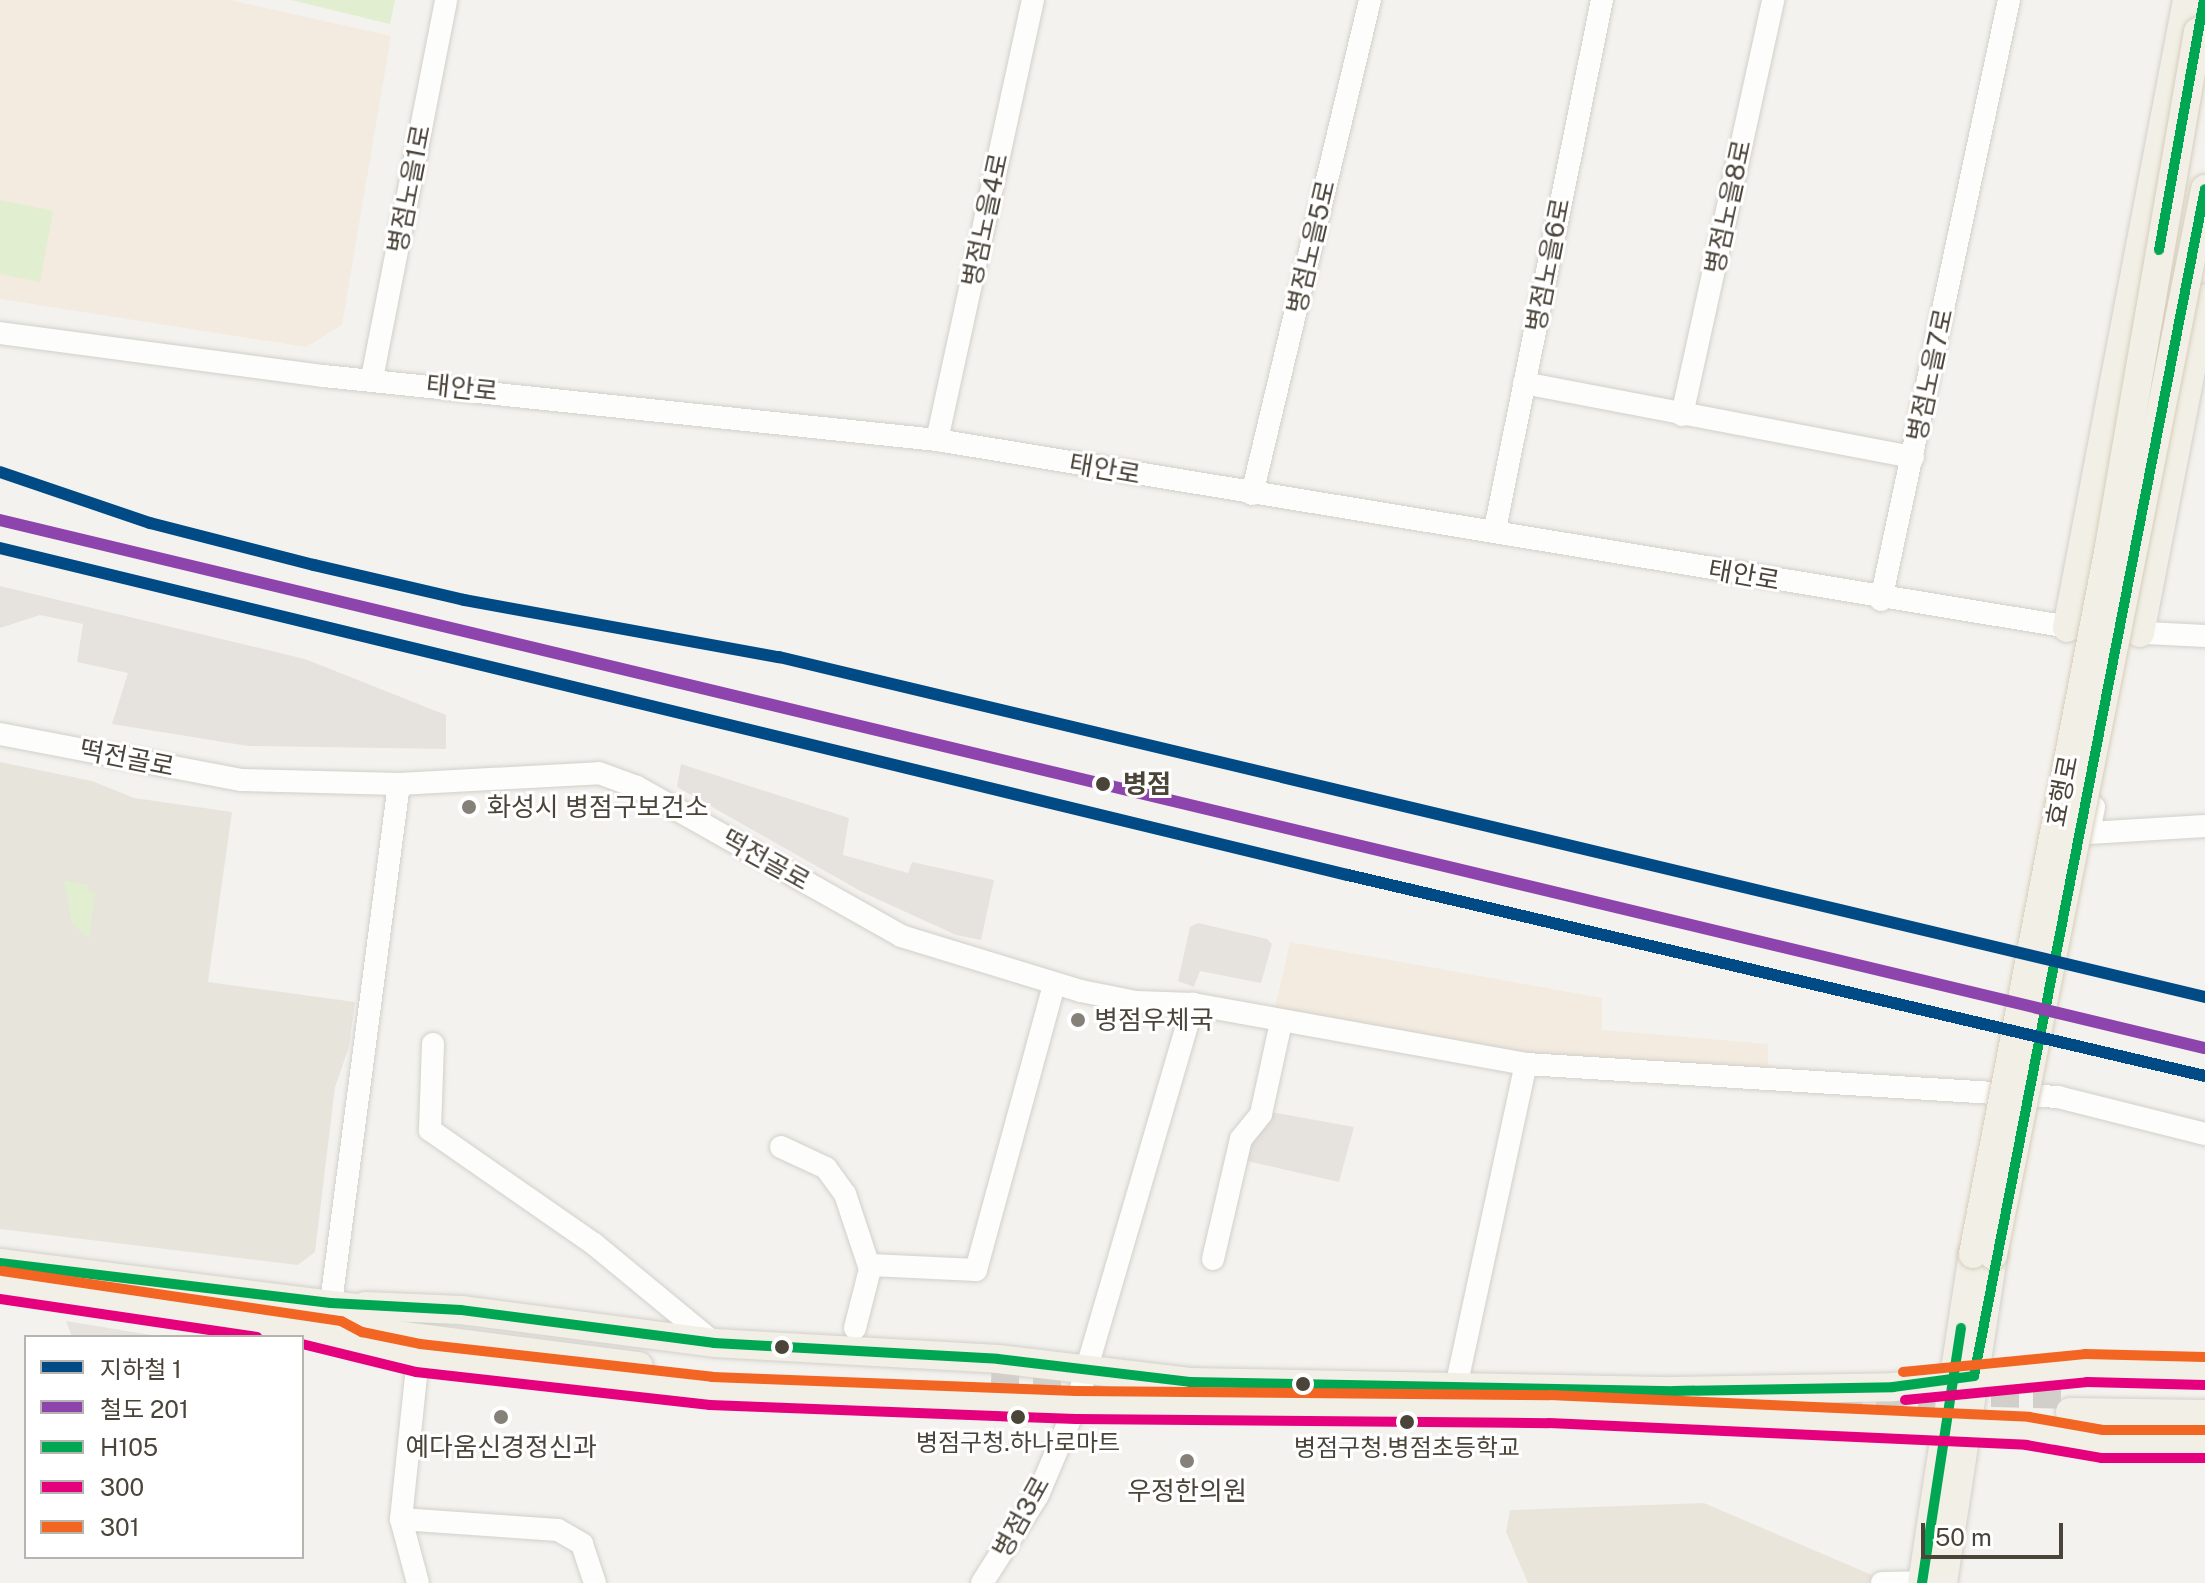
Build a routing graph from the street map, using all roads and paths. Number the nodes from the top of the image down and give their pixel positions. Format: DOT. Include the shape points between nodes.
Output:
graph roads {
  1 [pos="446,0"];
  2 [pos="1033,0"];
  3 [pos="1370,0"];
  4 [pos="1602,0"];
  5 [pos="1773,0"];
  6 [pos="2009,0"];
  7 [pos="2187,0"];
  8 [pos="2204,0"];
  9 [pos="2205,189"];
  10 [pos="2205,298"];
  11 [pos="0,333"];
  12 [pos="372,378"];
  13 [pos="1524,383"];
  14 [pos="1682,415"];
  15 [pos="937,440"];
  16 [pos="1913,457"];
  17 [pos="1252,494"];
  18 [pos="1495,529"];
  19 [pos="1881,600"];
  20 [pos="2067,628"];
  21 [pos="2134,633"];
  22 [pos="2205,636"];
  23 [pos="0,734"];
  24 [pos="399,784"];
  25 [pos="2205,826"];
  26 [pos="1054,985"];
  27 [pos="1193,1004"];
  28 [pos="1281,1022"];
  29 [pos="433,1044"];
  30 [pos="1526,1064"];
  31 [pos="2205,1134"];
  32 [pos="781,1147"];
  33 [pos="1983,1255"];
  34 [pos="1213,1259"];
  35 [pos="869,1266"];
  36 [pos="1,1279"];
  37 [pos="331,1303"];
  38 [pos="365,1306"];
  39 [pos="855,1328"];
  40 [pos="339,1335"];
  41 [pos="714,1343"];
  42 [pos="418,1358"];
  43 [pos="2205,1371"];
  44 [pos="1086,1372"];
  45 [pos="1963,1377"];
  46 [pos="997,1378"];
  47 [pos="1456,1387"];
  48 [pos="2205,1396"];
  49 [pos="1076,1405"];
  50 [pos="2205,1414"];
  51 [pos="1954,1428"];
  52 [pos="2205,1444"];
  53 [pos="401,1519"];
  54 [pos="1933,1582"];
  55 [pos="418,1583"];
  56 [pos="595,1583"];
  57 [pos="982,1583"];
  58 [pos="1882,1583"];
  1 -- 12 [label="street, 병점노을1로"];
  2 -- 15 [label="street, 병점노을4로"];
  3 -- 17 [label="street, 병점노을5로"];
  4 -- 13 [label="street, 병점노을6로"];
  5 -- 14 [label="street, 병점노을8로"];
  6 -- 16 [label="street, 병점노을7로"];
  7 -- 20 [label="main road"];
  8 -- 33 [label="main road, 효행로, bridge"];
  9 -- 33 [label="main road, bridge"];
  10 -- 21 [label="main road"];
  11 -- 12 [label="street, 태안로"];
  12 -- 15 [label="street, 태안로"];
  13 -- 14 [label="street, 병점노을7로"];
  13 -- 18 [label="street, 병점노을6로"];
  14 -- 16 [label="street, 병점노을7로"];
  15 -- 17 [label="street, 태안로"];
  16 -- 19 [label="street"];
  17 -- 18 [label="street, 태안로"];
  18 -- 19 [label="street, 태안로"];
  19 -- 20 [label="street, 태안로"];
  20 -- 21 [label="street, 태안로"];
  21 -- 22 [label="street, 태안로"];
  21 -- 25 [label="street" via="2089,833"];
  23 -- 24 [label="street, 떡전골로" via="242,780"];
  24 -- 26 [label="street, 떡전골로" via="599,773 637,787 901,936"];
  24 -- 37 [label="street"];
  26 -- 27 [label="street, 떡전골로" via="1126,1000"];
  26 -- 35 [label="street" via="976,1270"];
  27 -- 28 [label="street, 떡전골로"];
  27 -- 44 [label="street, 병점3로"];
  28 -- 30 [label="street, 떡전골로"];
  28 -- 34 [label="street" via="1261,1114 1241,1139"];
  29 -- 41 [label="street" via="430,1130 594,1244"];
  30 -- 31 [label="street, 떡전골로" via="1788,1084 2018,1093 2083,1102"];
  30 -- 47 [label="street"];
  32 -- 35 [label="street" via="826,1168 845,1194"];
  33 -- 45 [label="main road, 효행로"];
  35 -- 39 [label="street"];
  36 -- 37 [label="main road"];
  36 -- 40 [label="main road"];
  37 -- 38 [label="main road"];
  38 -- 41 [label="main road" via="461,1310"];
  38 -- 46 [label="main road" via="391,1314 677,1348"];
  40 -- 42 [label="main road" via="357,1345"];
  40 -- 46 [label="main road" via="357,1330 674,1371"];
  41 -- 46 [label="main road"];
  42 -- 46 [label="main road" via="711,1391"];
  42 -- 53 [label="street"];
  43 -- 45 [label="main road" via="2086,1368"];
  44 -- 46 [label="main road"];
  44 -- 47 [label="main road" via="1190,1382"];
  44 -- 49 [label="street, 병점3로"];
  45 -- 47 [label="main road" via="1893,1387"];
  45 -- 51 [label="main road, 효행로"];
  46 -- 49 [label="main road"];
  48 -- 50 [label="main road" via="2071,1403"];
  49 -- 51 [label="main road" via="1549,1409"];
  49 -- 57 [label="street, 병점3로" via="1038,1495"];
  51 -- 52 [label="main road" via="2028,1431 2102,1444"];
  51 -- 54 [label="main road, 효행로"];
  53 -- 55 [label="street"];
  53 -- 56 [label="street" via="558,1530 582,1544"];
  54 -- 58 [label="street"];
}
